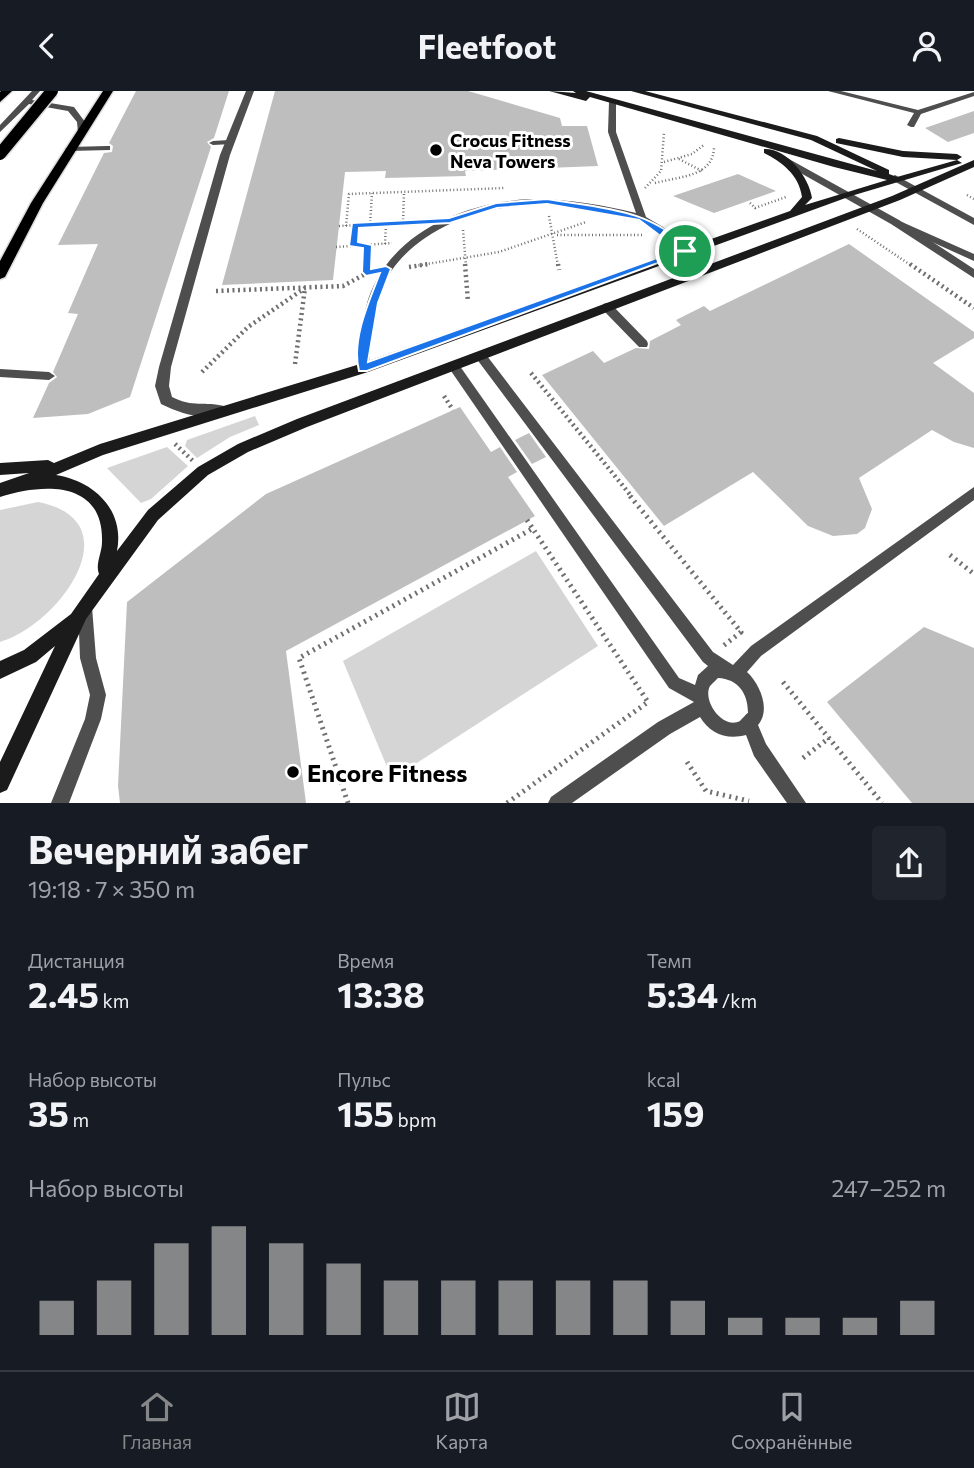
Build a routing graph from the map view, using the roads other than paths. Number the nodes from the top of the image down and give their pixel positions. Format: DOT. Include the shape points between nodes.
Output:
graph roads {
  1 [pos="7,91"];
  2 [pos="36,91"];
  3 [pos="52,91"];
  4 [pos="108,91"];
  5 [pos="250,91"];
  6 [pos="553,91"];
  7 [pos="577,91"];
  8 [pos="635,91"];
  9 [pos="648,91"];
  10 [pos="832,91"];
  11 [pos="974,94"];
  12 [pos="0,99"];
  13 [pos="27,101"];
  14 [pos="612,104"];
  15 [pos="686,104"];
  16 [pos="918,112"];
  17 [pos="670,117"];
  18 [pos="911,125"];
  19 [pos="714,129"];
  20 [pos="0,130"];
  21 [pos="81,130"];
  22 [pos="796,133"];
  23 [pos="229,142"];
  24 [pos="213,143"];
  25 [pos="107,148"];
  26 [pos="69,149"];
  27 [pos="771,153"];
  28 [pos="0,154"];
  29 [pos="974,159"];
  30 [pos="895,178"];
  31 [pos="931,182"];
  32 [pos="916,189"];
  33 [pos="847,194"];
  34 [pos="896,198"];
  35 [pos="871,207"];
  36 [pos="791,213"];
  37 [pos="642,218"];
  38 [pos="895,222"];
  39 [pos="973,222"];
  40 [pos="685,251"];
  41 [pos="974,258"];
  42 [pos="0,274"];
  43 [pos="974,274"];
  44 [pos="607,307"];
  45 [pos="643,344"];
  46 [pos="480,355"];
  47 [pos="453,365"];
  48 [pos="363,368"];
  49 [pos="0,373"];
  50 [pos="49,376"];
  51 [pos="238,407"];
  52 [pos="100,450"];
  53 [pos="0,468"];
  54 [pos="18,485"];
  55 [pos="0,490"];
  56 [pos="974,493"];
  57 [pos="101,582"];
  58 [pos="82,610"];
  59 [pos="0,670"];
  60 [pos="731,672"];
  61 [pos="701,702"];
  62 [pos="750,725"];
  63 [pos="0,783"];
  64 [pos="60,803"];
  65 [pos="557,803"];
  66 [pos="797,803"];
  1 -- 12 [label="main road"];
  2 -- 13 [label="lane"];
  3 -- 28 [label="main road, bridge"];
  4 -- 21 [label="main road"];
  5 -- 23 [label="street"];
  6 -- 14 [label="main road"];
  7 -- 17 [label="main road"];
  8 -- 15 [label="main road"];
  9 -- 15 [label="main road"];
  10 -- 16 [label="lane"];
  11 -- 16 [label="lane"];
  13 -- 20 [label="lane"];
  13 -- 21 [label="lane" via="71,109"];
  14 -- 17 [label="main road"];
  14 -- 37 [label="lane" via="612,132"];
  15 -- 22 [label="main road"];
  16 -- 18 [label="lane"];
  17 -- 19 [label="main road"];
  19 -- 27 [label="main road"];
  19 -- 30 [label="main road"];
  21 -- 26 [label="main road"];
  22 -- 29 [label="main road" via="903,154"];
  22 -- 30 [label="main road" via="859,157"];
  23 -- 24 [label="lane"];
  23 -- 51 [label="street" via="162,386 166,400 179,408 204,412"];
  25 -- 26 [label="lane"];
  26 -- 42 [label="main road"];
  27 -- 33 [label="street"];
  27 -- 36 [label="main road" via="789,166 807,190 807,198"];
  29 -- 30 [label="main road"];
  29 -- 31 [label="main road"];
  30 -- 31 [label="main road"];
  30 -- 32 [label="street"];
  30 -- 33 [label="main road"];
  30 -- 34 [label="main road" via="899,186"];
  31 -- 32 [label="main road"];
  32 -- 34 [label="main road"];
  32 -- 39 [label="street"];
  33 -- 35 [label="street"];
  33 -- 36 [label="main road"];
  34 -- 35 [label="main road"];
  35 -- 38 [label="street"];
  35 -- 44 [label="main road"];
  36 -- 40 [label="main road"];
  37 -- 40 [label="lane"];
  37 -- 48 [label="lane" via="547,202 496,206 450,221 413,242 386,269 370,315"];
  38 -- 41 [label="lane"];
  38 -- 43 [label="street"];
  40 -- 48 [label="main road"];
  44 -- 45 [label="lane"];
  44 -- 46 [label="main road"];
  46 -- 47 [label="main road"];
  46 -- 60 [label="lane" via="708,657"];
  47 -- 57 [label="main road" via="243,448 203,471 153,515"];
  47 -- 61 [label="lane" via="674,683"];
  48 -- 51 [label="main road"];
  49 -- 50 [label="lane"];
  51 -- 52 [label="main road"];
  52 -- 53 [label="main road" via="45,467"];
  52 -- 54 [label="main road"];
  54 -- 55 [label="main road"];
  54 -- 57 [label="main road" via="57,481 82,488 101,502 111,524 111,551"];
  56 -- 60 [label="lane"];
  57 -- 58 [label="main road"];
  58 -- 59 [label="main road" via="57,637"];
  58 -- 63 [label="main road"];
  58 -- 64 [label="lane" via="98,695"];
  60 -- 61 [label="lane" via="706,675"];
  60 -- 62 [label="lane" via="753,692 756,716"];
  61 -- 62 [label="lane" via="709,719 731,731"];
  61 -- 65 [label="lane"];
  62 -- 66 [label="lane" via="760,750"];
}
